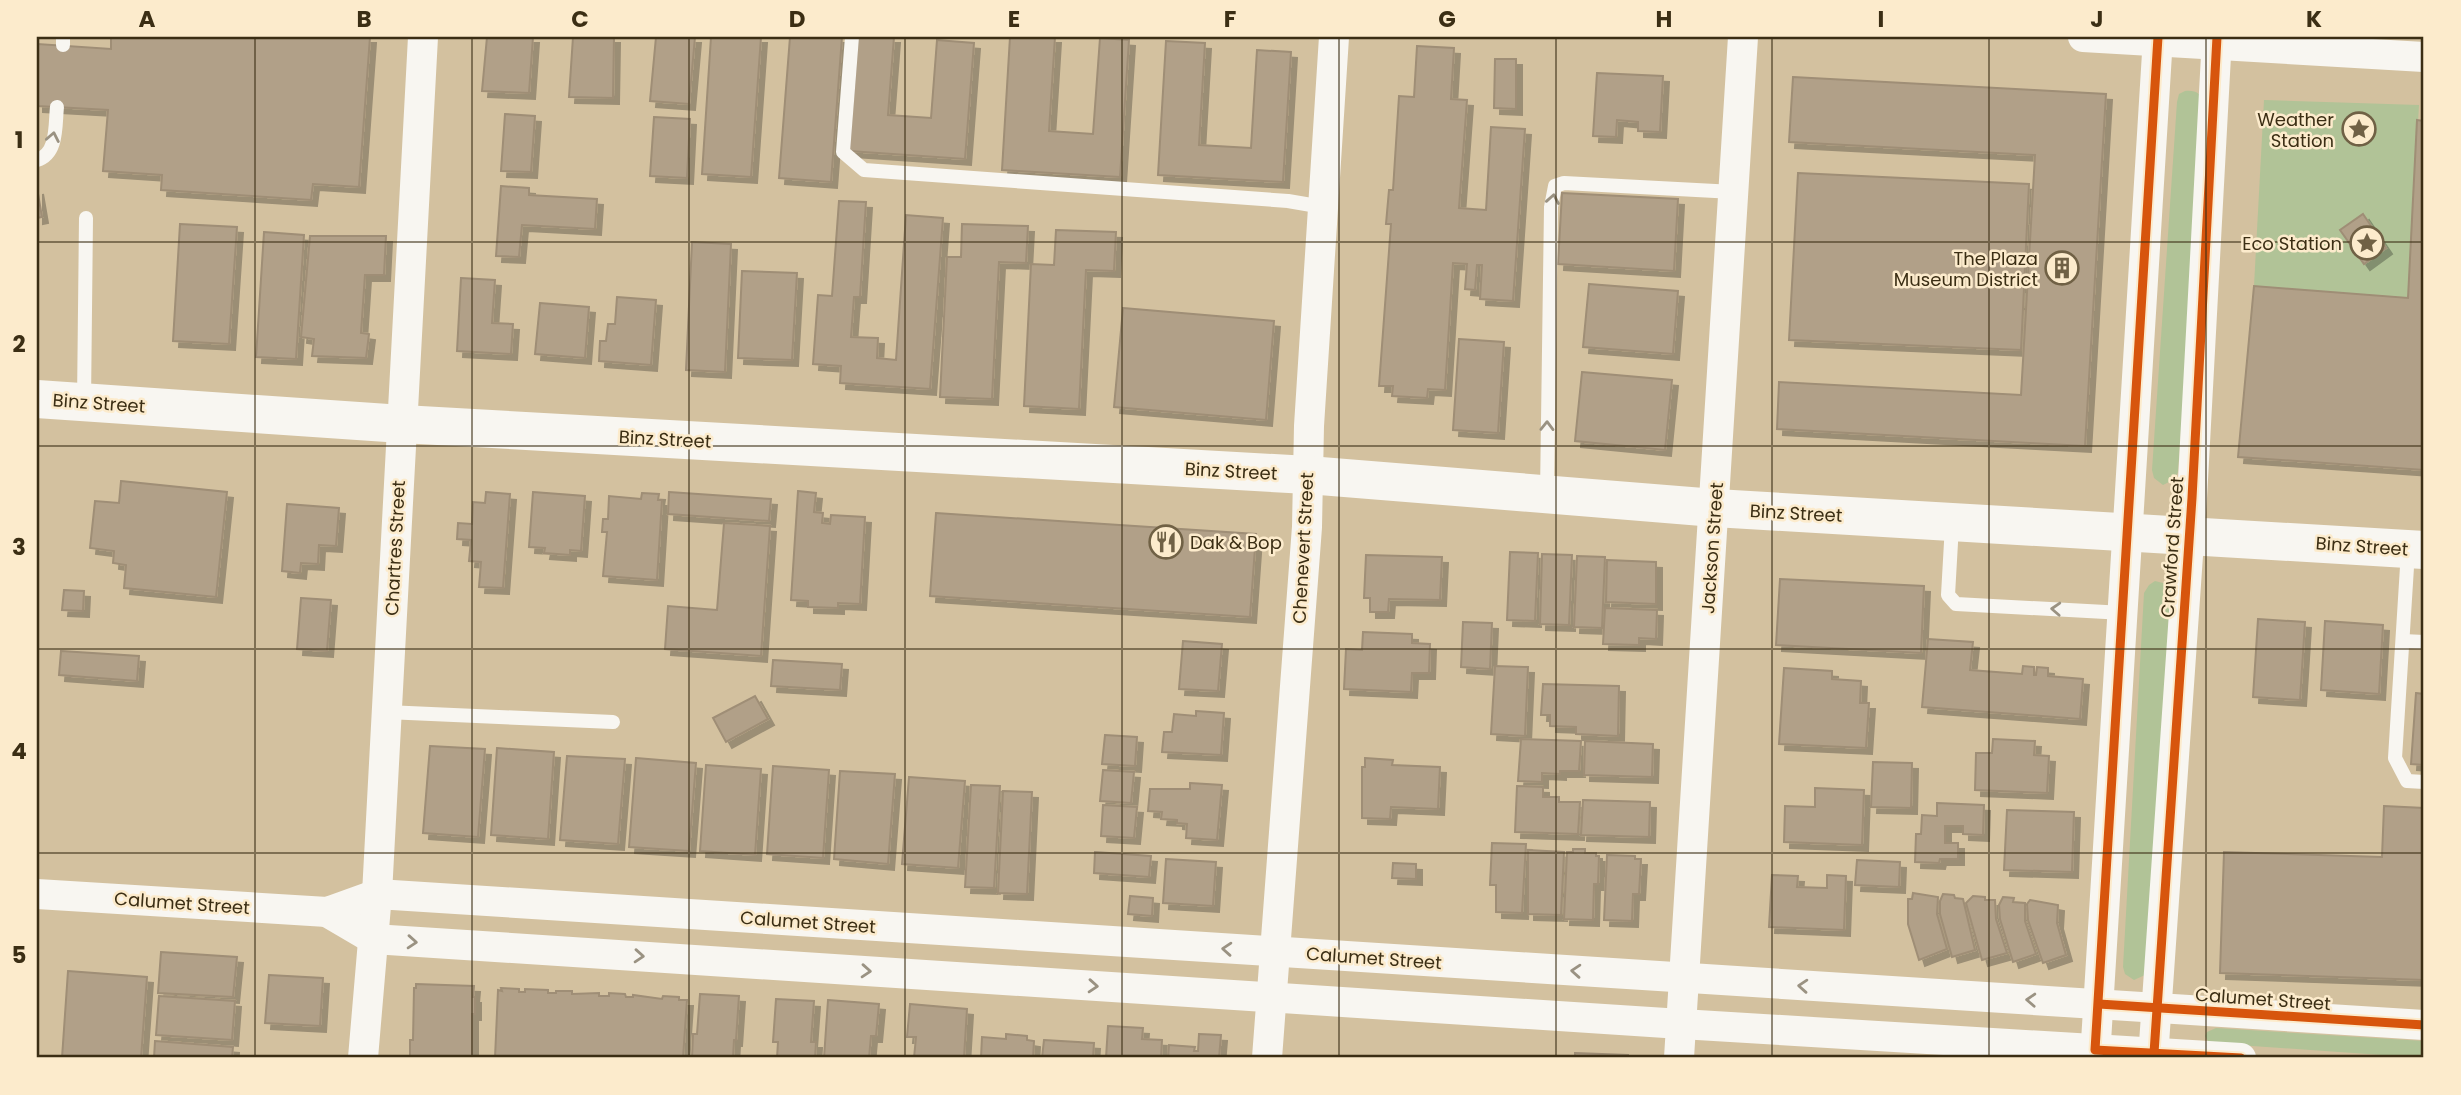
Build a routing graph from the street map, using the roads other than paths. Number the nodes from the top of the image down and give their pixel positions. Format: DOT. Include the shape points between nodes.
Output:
graph roads {
  1 [pos="423,37"];
  2 [pos="852,37"];
  3 [pos="1334,37"];
  4 [pos="1743,37"];
  5 [pos="2083,37"];
  6 [pos="2158,39"];
  7 [pos="2216,41"];
  8 [pos="2424,57"];
  9 [pos="57,107"];
  10 [pos="37,160"];
  11 [pos="1734,192"];
  12 [pos="1323,207"];
  13 [pos="86,218"];
  14 [pos="37,399"];
  15 [pos="84,402"];
  16 [pos="402,424"];
  17 [pos="1308,475"];
  18 [pos="1547,494"];
  19 [pos="1715,508"];
  20 [pos="1952,522"];
  21 [pos="2129,532"];
  22 [pos="2189,535"];
  23 [pos="2416,550"];
  24 [pos="2124,613"];
  25 [pos="2403,641"];
  26 [pos="2424,642"];
  27 [pos="386,712"];
  28 [pos="613,722"];
  29 [pos="2424,782"];
  30 [pos="37,894"];
  31 [pos="377,894"];
  32 [pos="327,912"];
  33 [pos="373,939"];
  34 [pos="1275,952"];
  35 [pos="1684,979"];
  36 [pos="1271,998"];
  37 [pos="2099,1004"];
  38 [pos="2156,1007"];
  39 [pos="1681,1024"];
  40 [pos="2424,1025"];
  41 [pos="2095,1054"];
  42 [pos="2153,1055"];
  43 [pos="363,1058"];
  44 [pos="1267,1058"];
  45 [pos="1679,1058"];
  46 [pos="2241,1058"];
  1 -- 16 [label="street, Chartres Street"];
  2 -- 12 [label="lane" via="843,152 864,170"];
  3 -- 12 [label="street, Chenevert Street"];
  4 -- 11 [label="street, Jackson Street"];
  5 -- 6 [label="street"];
  6 -- 7 [label="street"];
  6 -- 21 [label="street"];
  7 -- 8 [label="street"];
  7 -- 22 [label="street, Crawford Street"];
  10 -- 9 [label="lane, one-way" via="49,153 53,143"];
  18 -- 11 [label="lane, one-way" via="1555,186"];
  11 -- 19 [label="street, Jackson Street"];
  12 -- 17 [label="street, Chenevert Street"];
  13 -- 15 [label="lane"];
  14 -- 15 [label="main road, Binz Street"];
  15 -- 16 [label="main road, Binz Street"];
  16 -- 17 [label="main road, Binz Street"];
  16 -- 27 [label="street, Chartres Street"];
  17 -- 18 [label="main road, Binz Street"];
  17 -- 34 [label="street, Chenevert Street"];
  18 -- 19 [label="main road, Binz Street"];
  19 -- 20 [label="main road, Binz Street"];
  19 -- 35 [label="street, Jackson Street"];
  20 -- 21 [label="main road, Binz Street"];
  24 -- 20 [label="lane, one-way" via="1956,604 1948,595"];
  21 -- 22 [label="main road, Binz Street"];
  21 -- 24 [label="street"];
  22 -- 23 [label="main road, Binz Street"];
  22 -- 38 [label="street, Crawford Street"];
  23 -- 25 [label="lane"];
  24 -- 37 [label="street"];
  25 -- 26 [label="lane"];
  25 -- 29 [label="lane" via="2395,758 2407,780"];
  27 -- 28 [label="lane"];
  27 -- 31 [label="street, Chartres Street"];
  30 -- 32 [label="street, Calumet Street"];
  31 -- 32 [label="street, Calumet Street"];
  31 -- 33 [label="street, Chartres Street"];
  34 -- 31 [label="street, Calumet Street, one-way"];
  32 -- 33 [label="street, Calumet Street"];
  33 -- 36 [label="street, Calumet Street, one-way"];
  33 -- 43 [label="street, Chartres Street"];
  35 -- 34 [label="street, Calumet Street, one-way"];
  34 -- 36 [label="street, Chenevert Street"];
  37 -- 35 [label="street, Calumet Street, one-way"];
  35 -- 39 [label="street, Jackson Street"];
  36 -- 39 [label="street, Calumet Street"];
  36 -- 44 [label="street, Chenevert Street"];
  37 -- 38 [label="street, Calumet Street"];
  37 -- 41 [label="street"];
  38 -- 40 [label="street, Calumet Street"];
  38 -- 42 [label="street, Crawford Street"];
  39 -- 41 [label="street, Calumet Street"];
  39 -- 45 [label="street, Jackson Street"];
  41 -- 42 [label="street, Calumet Street"];
  42 -- 46 [label="street, Calumet Street"];
}
